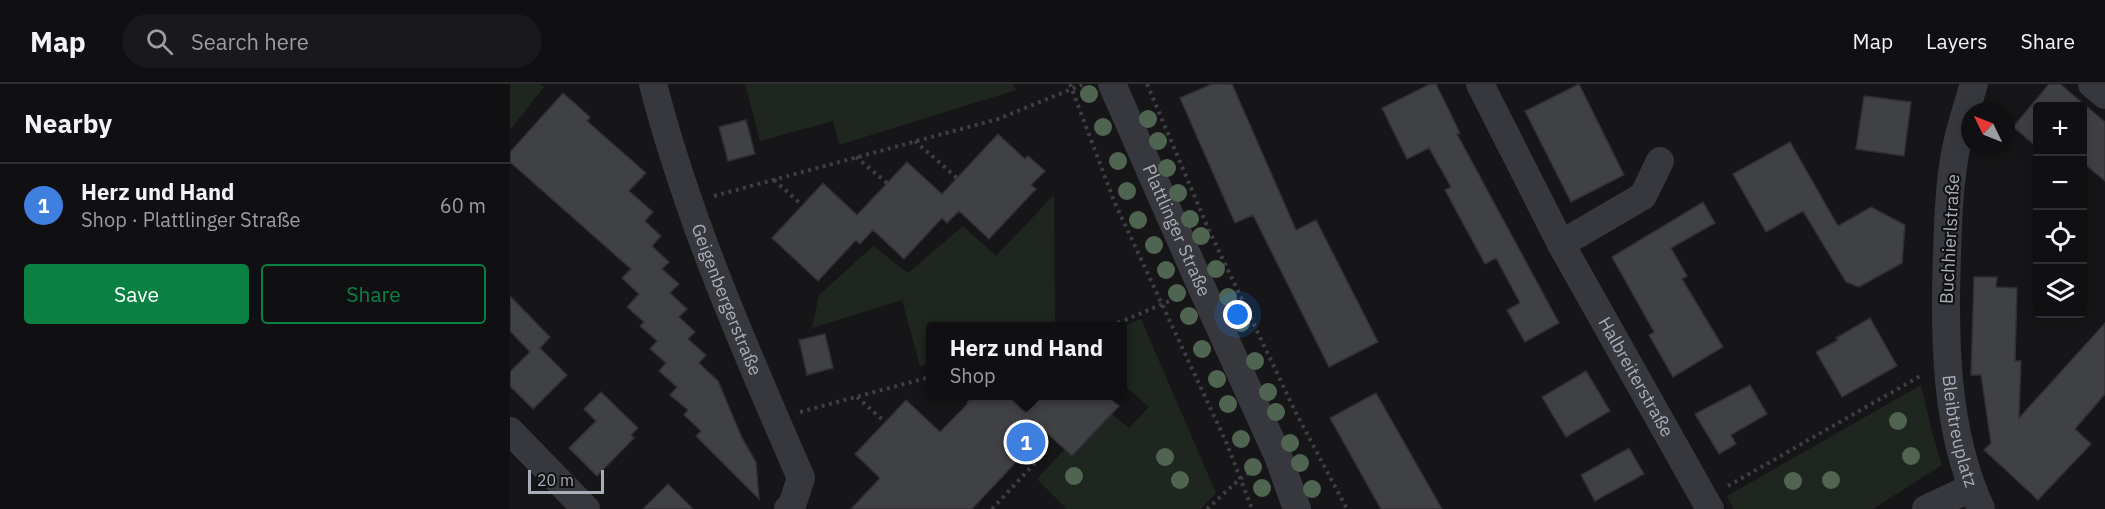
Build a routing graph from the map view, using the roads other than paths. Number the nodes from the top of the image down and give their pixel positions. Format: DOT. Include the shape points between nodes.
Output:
graph roads {
  1 [pos="653,84"];
  2 [pos="1112,84"];
  3 [pos="1480,84"];
  4 [pos="1974,84"];
  5 [pos="2092,84"];
  6 [pos="2105,95"];
  7 [pos="1660,162"];
  8 [pos="1561,244"];
  9 [pos="1948,360"];
  10 [pos="510,431"];
  11 [pos="1976,498"];
  12 [pos="1707,504"];
  13 [pos="586,509"];
  14 [pos="788,509"];
  15 [pos="1297,509"];
  16 [pos="1926,509"];
  1 -- 14 [label="street, Geigenbergerstraße" via="724,299 801,478"];
  2 -- 15 [label="street, Plattlinger Straße" via="1278,456"];
  3 -- 8 [label="street, Halbreiterstraße"];
  4 -- 9 [label="street, Buchhierlstraße" via="1955,154 1948,226"];
  5 -- 6 [label="street"];
  7 -- 8 [label="street" via="1643,196"];
  8 -- 12 [label="street, Halbreiterstraße"];
  9 -- 11 [label="street, Bleibtreuplatz" via="1959,449"];
  10 -- 13 [label="street"];
  11 -- 16 [label="street, Bleibtreuplatz"];
}
